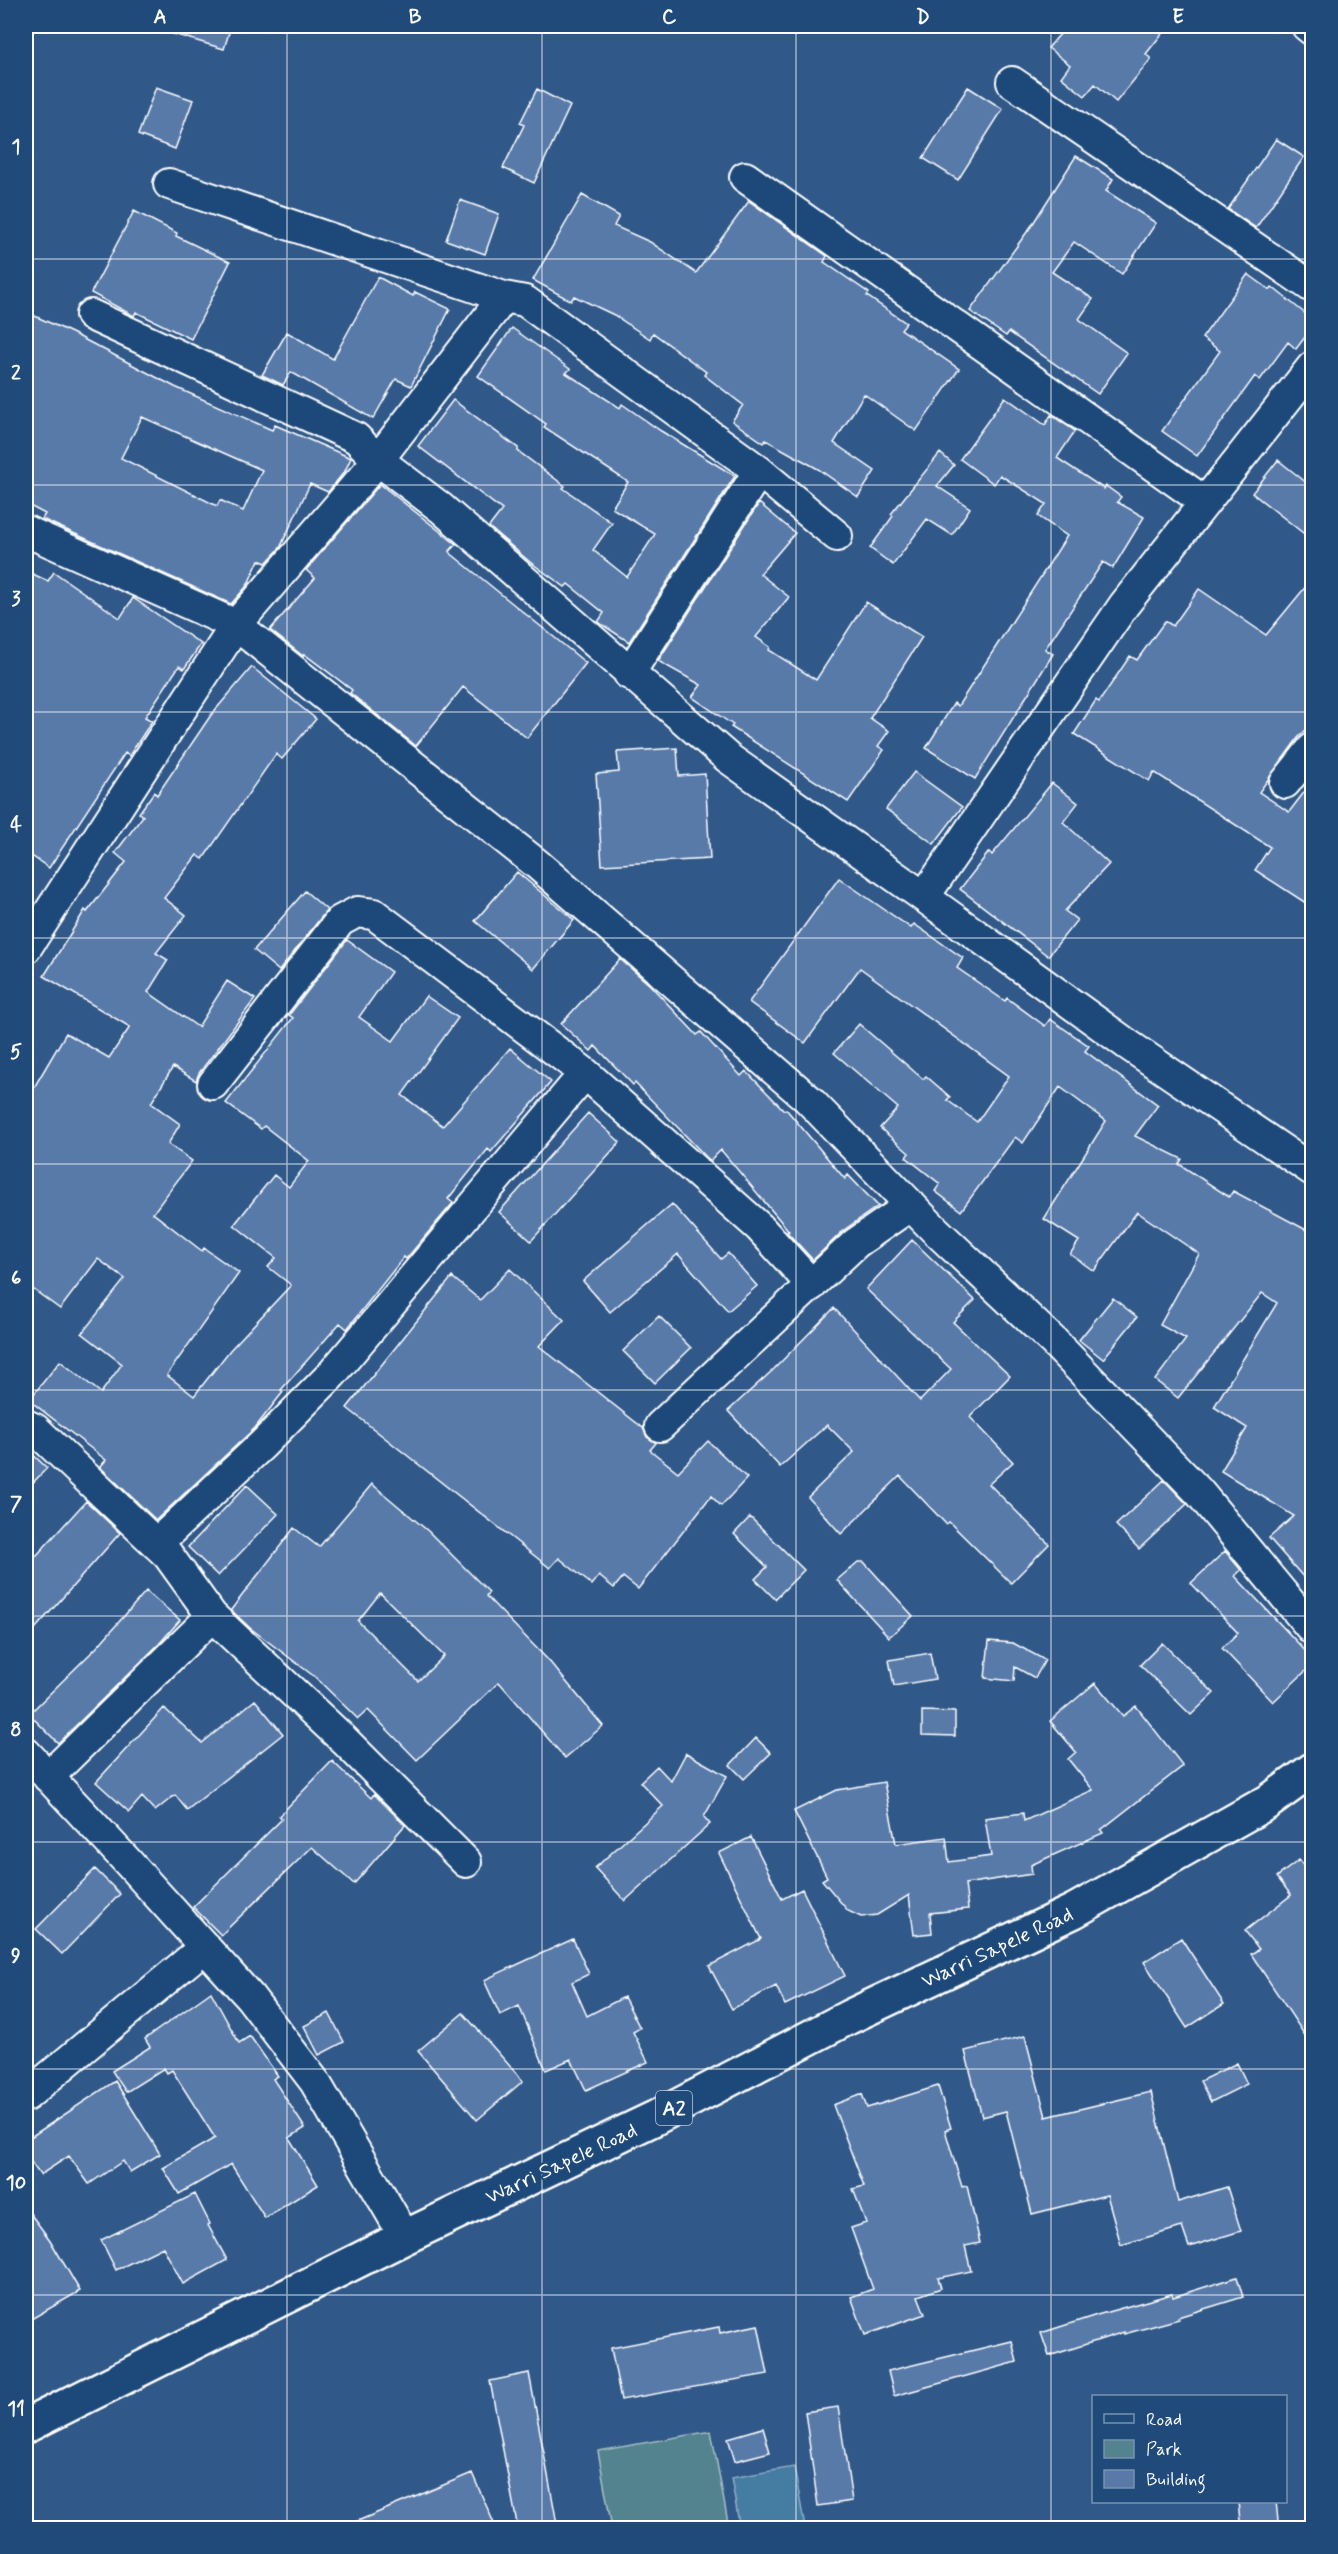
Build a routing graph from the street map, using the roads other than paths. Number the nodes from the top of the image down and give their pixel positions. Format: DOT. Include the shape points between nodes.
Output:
graph roads {
  1 [pos="1307,26"];
  2 [pos="1312,30"];
  3 [pos="1012,82"];
  4 [pos="745,177"];
  5 [pos="169,184"];
  6 [pos="1312,287"];
  7 [pos="504,297"];
  8 [pos="91,315"];
  9 [pos="1312,367"];
  10 [pos="378,460"];
  11 [pos="759,471"];
  12 [pos="1205,502"];
  13 [pos="26,531"];
  14 [pos="837,536"];
  15 [pos="236,625"];
  16 [pos="629,674"];
  17 [pos="1312,748"];
  18 [pos="1285,783"];
  19 [pos="924,897"];
  20 [pos="26,948"];
  21 [pos="585,1073"];
  22 [pos="213,1084"];
  23 [pos="1312,1170"];
  24 [pos="911,1205"];
  25 [pos="812,1285"];
  26 [pos="26,1425"];
  27 [pos="660,1426"];
  28 [pos="156,1544"];
  29 [pos="212,1616"];
  30 [pos="1312,1629"];
  31 [pos="26,1753"];
  32 [pos="1312,1770"];
  33 [pos="48,1777"];
  34 [pos="466,1862"];
  35 [pos="205,1947"];
  36 [pos="26,2096"];
  37 [pos="405,2237"];
  38 [pos="26,2426"];
  1 -- 2 [label="street"];
  3 -- 6 [label="street"];
  4 -- 12 [label="street"];
  5 -- 7 [label="street"];
  7 -- 10 [label="street"];
  7 -- 11 [label="street" via="525,301"];
  8 -- 10 [label="street" via="356,438"];
  9 -- 12 [label="street"];
  10 -- 15 [label="street"];
  10 -- 16 [label="street" via="441,508"];
  11 -- 14 [label="street"];
  11 -- 16 [label="street"];
  12 -- 19 [label="street" via="1124,605"];
  13 -- 15 [label="street"];
  15 -- 20 [label="street"];
  15 -- 24 [label="street" via="537,864 808,1099"];
  16 -- 19 [label="street" via="728,758"];
  17 -- 18 [label="street"];
  19 -- 23 [label="street" via="1127,1044"];
  21 -- 22 [label="street" via="374,914 357,912 340,921"];
  21 -- 25 [label="street" via="759,1227"];
  21 -- 28 [label="street" via="332,1374"];
  24 -- 25 [label="street" via="856,1243"];
  24 -- 30 [label="street" via="1054,1342 1199,1492"];
  25 -- 27 [label="street"];
  26 -- 28 [label="street" via="35,1429"];
  28 -- 29 [label="street"];
  29 -- 33 [label="street"];
  29 -- 34 [label="street"];
  31 -- 33 [label="street"];
  32 -- 37 [label="highway, Warri Sapele Road / A2" via="1268,1802 1074,1911 849,2017 655,2118"];
  33 -- 35 [label="street"];
  35 -- 36 [label="street"];
  35 -- 37 [label="street" via="250,1997 315,2082"];
  37 -- 38 [label="highway, Warri Sapele Road / A2"];
}
